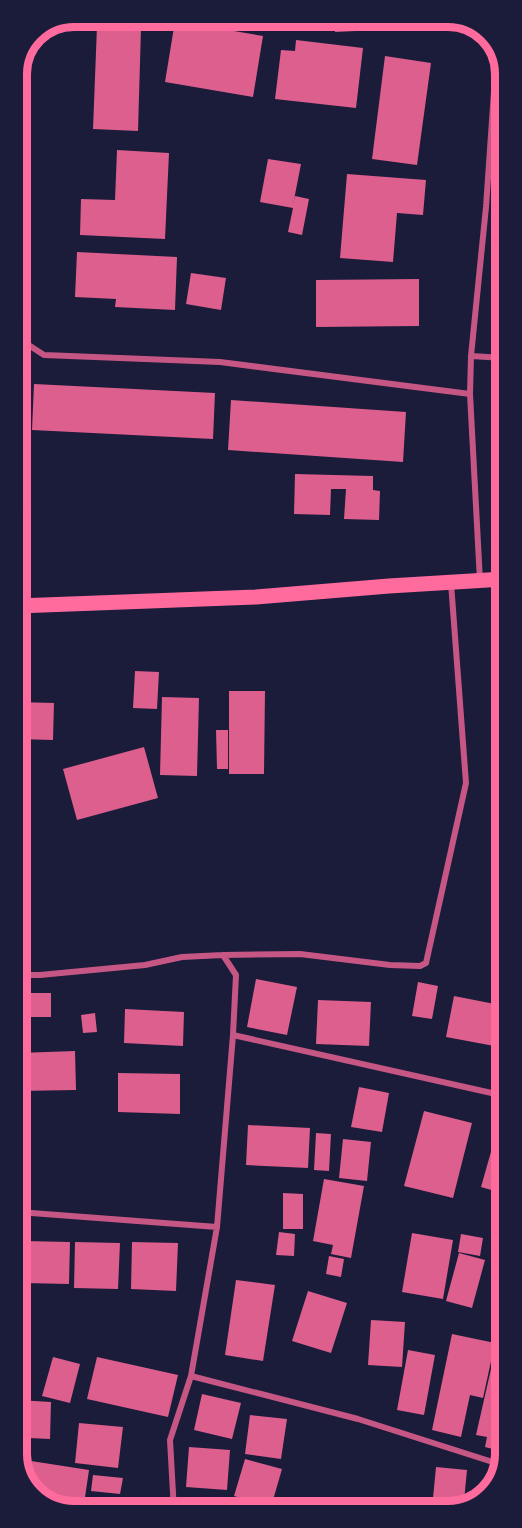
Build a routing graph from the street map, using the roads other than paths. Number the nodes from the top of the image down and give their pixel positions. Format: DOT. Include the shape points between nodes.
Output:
graph roads {
  1 [pos="495,77"];
  2 [pos="27,344"];
  3 [pos="471,356"];
  4 [pos="495,357"];
  5 [pos="470,394"];
  6 [pos="495,580"];
  7 [pos="480,582"];
  8 [pos="451,583"];
  9 [pos="27,606"];
  10 [pos="223,955"];
  11 [pos="27,975"];
  12 [pos="234,1035"];
  13 [pos="495,1094"];
  14 [pos="27,1213"];
  15 [pos="217,1227"];
  16 [pos="191,1376"];
  17 [pos="494,1463"];
  18 [pos="173,1501"];
  1 -- 3 [label="street"];
  2 -- 5 [label="street" via="44,355 220,362"];
  3 -- 4 [label="street"];
  3 -- 5 [label="street"];
  5 -- 7 [label="street"];
  6 -- 7 [label="main road"];
  7 -- 8 [label="main road"];
  8 -- 9 [label="main road" via="256,597"];
  8 -- 10 [label="street" via="466,783 426,963 390,965 300,954"];
  10 -- 11 [label="street"];
  10 -- 12 [label="street" via="236,975"];
  12 -- 13 [label="street"];
  12 -- 15 [label="street"];
  14 -- 15 [label="street"];
  15 -- 16 [label="street"];
  16 -- 17 [label="street" via="358,1419"];
  16 -- 18 [label="street" via="170,1440"];
}
